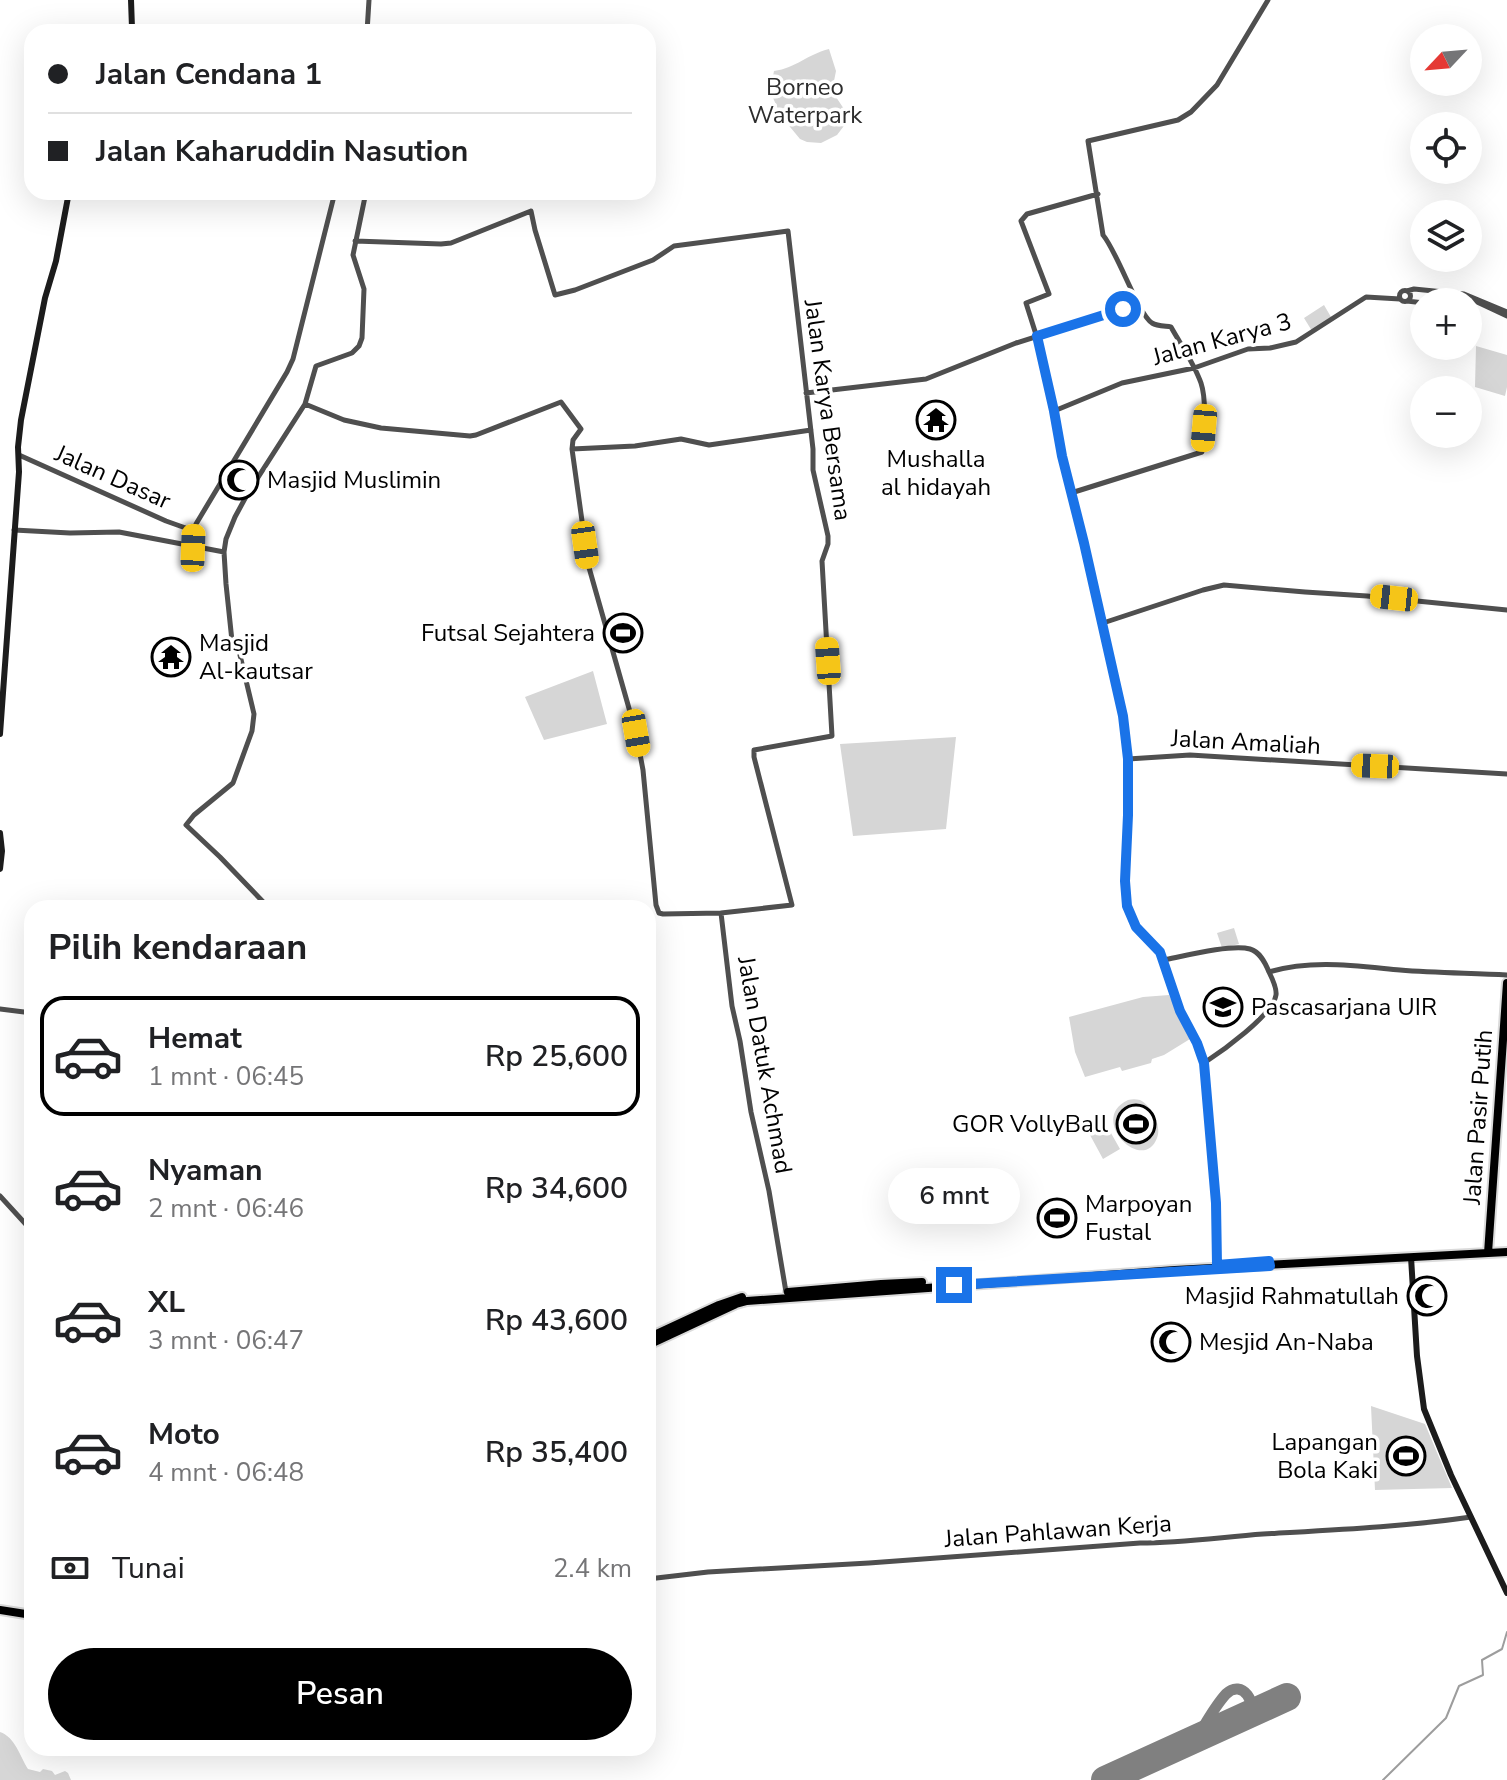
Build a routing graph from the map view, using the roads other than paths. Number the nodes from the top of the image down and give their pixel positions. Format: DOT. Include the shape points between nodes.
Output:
graph roads {
  1 [pos="131,0"];
  2 [pos="369,0"];
  3 [pos="1268,0"];
  4 [pos="132,24"];
  5 [pos="368,24"];
  6 [pos="1098,194"];
  7 [pos="67,200"];
  8 [pos="333,200"];
  9 [pos="364,200"];
  10 [pos="355,241"];
  11 [pos="1407,291"];
  12 [pos="1397,296"];
  13 [pos="1407,301"];
  14 [pos="1410,301"];
  15 [pos="1482,303"];
  16 [pos="1139,304"];
  17 [pos="1487,304"];
  18 [pos="1507,314"];
  19 [pos="1037,336"];
  20 [pos="1194,368"];
  21 [pos="805,393"];
  22 [pos="305,404"];
  23 [pos="1054,411"];
  24 [pos="811,430"];
  25 [pos="572,449"];
  26 [pos="19,455"];
  27 [pos="1071,493"];
  28 [pos="14,530"];
  29 [pos="194,531"];
  30 [pos="193,548"];
  31 [pos="224,552"];
  32 [pos="1507,610"];
  33 [pos="1103,623"];
  34 [pos="0,734"];
  35 [pos="1128,759"];
  36 [pos="1507,774"];
  37 [pos="0,833"];
  38 [pos="0,869"];
  39 [pos="261,900"];
  40 [pos="656,900"];
  41 [pos="656,905"];
  42 [pos="721,913"];
  43 [pos="1164,960"];
  44 [pos="1269,972"];
  45 [pos="1507,975"];
  46 [pos="1507,983"];
  47 [pos="0,1009"];
  48 [pos="24,1012"];
  49 [pos="1204,1063"];
  50 [pos="0,1196"];
  51 [pos="24,1222"];
  52 [pos="1507,1249"];
  53 [pos="1488,1250"];
  54 [pos="1411,1257"];
  55 [pos="1269,1263"];
  56 [pos="1217,1265"];
  57 [pos="842,1290"];
  58 [pos="786,1292"];
  59 [pos="656,1334"];
  60 [pos="656,1341"];
  61 [pos="1471,1517"];
  62 [pos="656,1578"];
  63 [pos="1507,1593"];
  64 [pos="0,1612"];
  65 [pos="24,1615"];
  1 -- 4 [label="main road"];
  2 -- 5 [label="street"];
  3 -- 6 [label="street" via="1217,85 1191,112 1178,120 1088,141"];
  6 -- 16 [label="street" via="1103,235"];
  6 -- 19 [label="street" via="1027,214 1021,221 1049,294 1026,303"];
  7 -- 26 [label="main road" via="21,420"];
  8 -- 29 [label="street" via="293,359"];
  9 -- 10 [label="street"];
  10 -- 21 [label="street, Jalan Karya Bersama" via="451,243 531,211 555,295 653,260 674,246 788,231"];
  10 -- 22 [label="street" via="354,262 364,289 362,338 352,353 316,366"];
  11 -- 12 [label="street, Jalan Karya 3"];
  11 -- 13 [label="street"];
  11 -- 17 [label="street, Jalan Karya 3" via="1464,294"];
  12 -- 13 [label="street, Jalan Karya 3"];
  12 -- 20 [label="street, Jalan Karya 3" via="1366,297 1291,344 1248,349"];
  13 -- 14 [label="street, Jalan Karya 3"];
  15 -- 17 [label="street, Jalan Karya 3"];
  16 -- 19 [label="street"];
  16 -- 20 [label="street" via="1152,323 1171,327"];
  17 -- 18 [label="street, Jalan Karya 3"];
  19 -- 21 [label="street" via="926,379"];
  19 -- 23 [label="street"];
  20 -- 23 [label="street, Jalan Karya 3" via="1122,383"];
  20 -- 27 [label="street" via="1203,392 1202,452"];
  21 -- 24 [label="street, Jalan Karya Bersama"];
  22 -- 25 [label="street" via="381,428 470,436 561,402 581,429"];
  22 -- 31 [label="street" via="235,517"];
  23 -- 27 [label="street"];
  24 -- 25 [label="street" via="709,445 681,439"];
  24 -- 42 [label="street, Jalan Karya Bersama" via="813,470 828,536 822,561 832,736 754,750 792,905"];
  25 -- 40 [label="street" via="589,571 643,770"];
  26 -- 28 [label="main road"];
  26 -- 29 [label="street, Jalan Dasar"];
  27 -- 33 [label="street"];
  28 -- 30 [label="street" via="119,532"];
  28 -- 34 [label="main road"];
  29 -- 30 [label="street"];
  30 -- 31 [label="street"];
  31 -- 39 [label="street" via="232,641 255,720 233,783 186,825"];
  32 -- 33 [label="street" via="1224,585"];
  33 -- 35 [label="street"];
  35 -- 36 [label="street, Jalan Amaliah" via="1190,755"];
  35 -- 43 [label="street" via="1125,897 1136,927"];
  37 -- 38 [label="main road"];
  41 -- 42 [label="street" via="663,914"];
  42 -- 58 [label="street, Jalan Datuk Achmad" via="732,1006"];
  43 -- 44 [label="street" via="1248,949 1260,956"];
  43 -- 49 [label="street"];
  44 -- 45 [label="street" via="1342,964"];
  44 -- 49 [label="street" via="1276,992 1272,1004"];
  46 -- 53 [label="highway, Jalan Pasir Putih"];
  47 -- 48 [label="street"];
  49 -- 56 [label="street"];
  50 -- 51 [label="street"];
  52 -- 53 [label="highway"];
  53 -- 54 [label="highway"];
  53 -- 55 [label="highway"];
  54 -- 55 [label="highway"];
  54 -- 61 [label="main road" via="1422,1401"];
  55 -- 56 [label="highway"];
  55 -- 57 [label="highway"];
  56 -- 57 [label="highway"];
  57 -- 58 [label="highway"];
  57 -- 60 [label="highway" via="736,1304"];
  58 -- 59 [label="highway" via="736,1298"];
  61 -- 62 [label="street, Jalan Pahlawan Kerja"];
  61 -- 63 [label="main road"];
  64 -- 65 [label="highway"];
}
